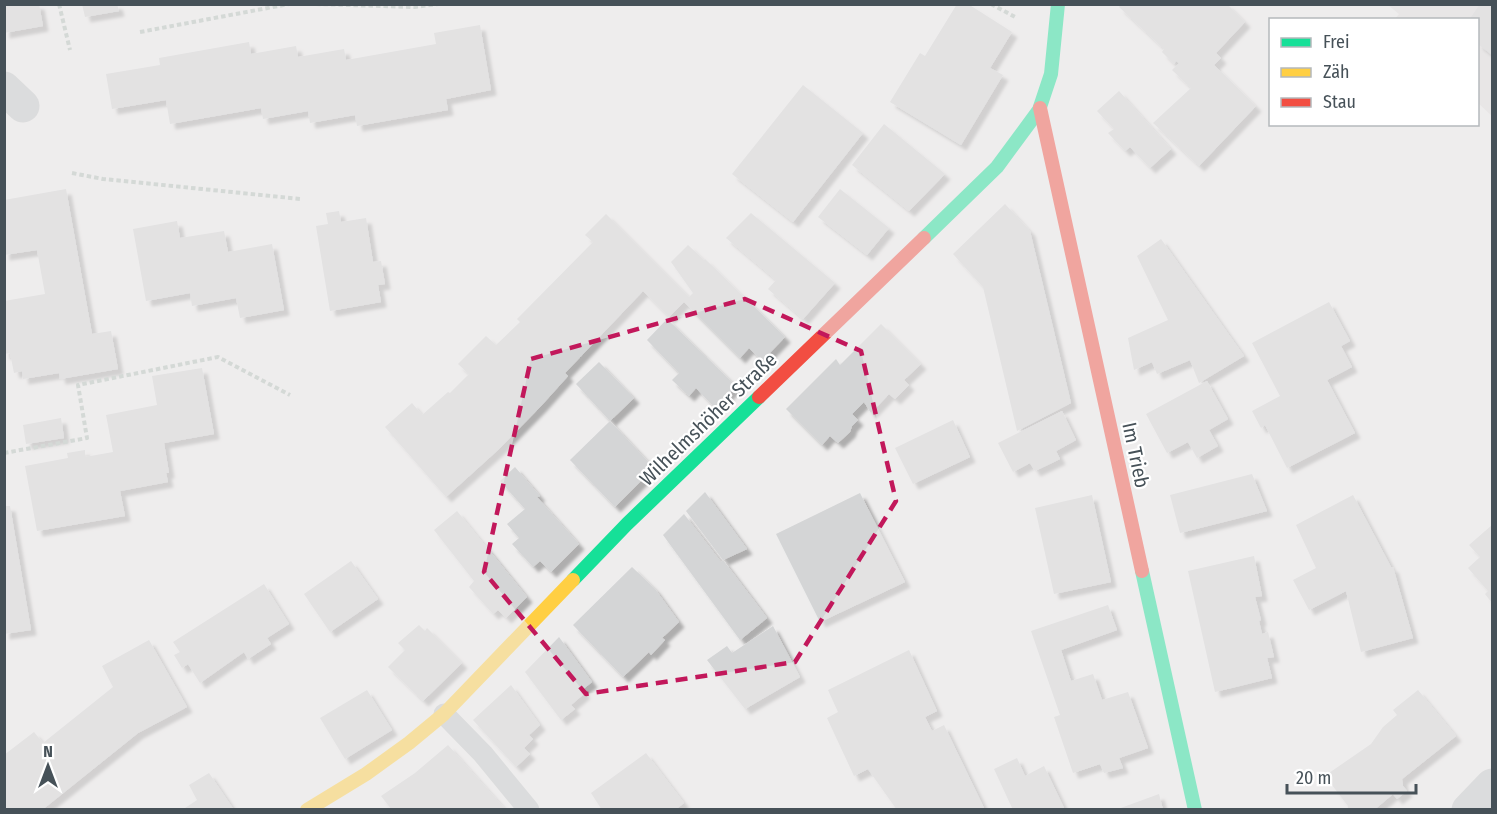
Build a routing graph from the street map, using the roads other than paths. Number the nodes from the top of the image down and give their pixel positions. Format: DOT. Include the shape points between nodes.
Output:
graph roads {
  1 [pos="1058,4"];
  2 [pos="1040,108"];
  3 [pos="444,714"];
  4 [pos="1492,785"];
  5 [pos="307,810"];
  6 [pos="529,810"];
  7 [pos="1195,810"];
  8 [pos="1468,810"];
  1 -- 2 [label="main road, Wilhelmshöher Straße" via="1056,40"];
  2 -- 3 [label="main road, Wilhelmshöher Straße" via="997,167 627,524"];
  2 -- 7 [label="main road, Im Trieb"];
  3 -- 5 [label="main road, Wilhelmshöher Straße" via="366,774"];
  3 -- 6 [label="lane"];
  4 -- 8 [label="street"];
}
